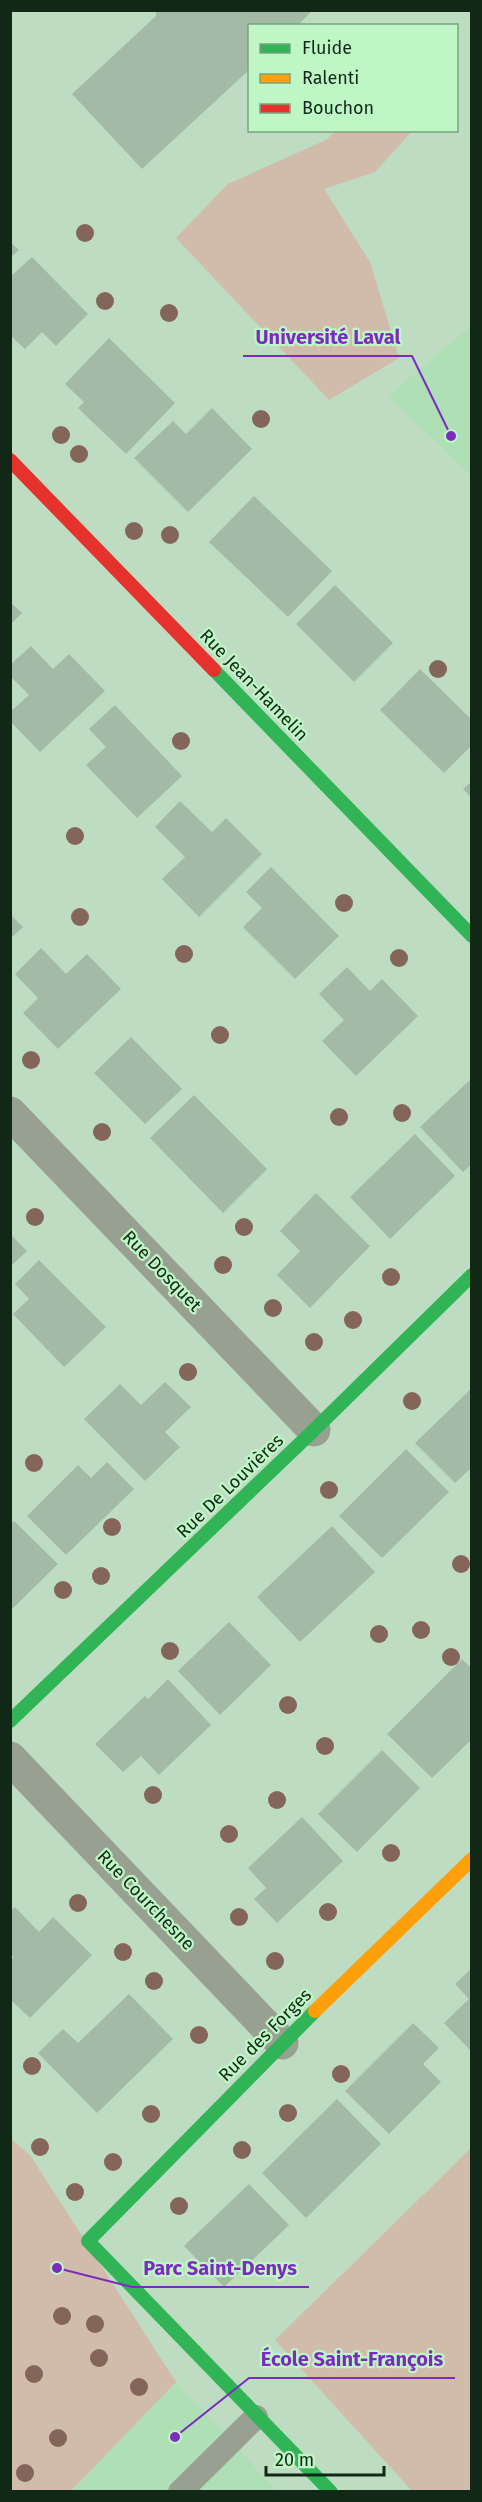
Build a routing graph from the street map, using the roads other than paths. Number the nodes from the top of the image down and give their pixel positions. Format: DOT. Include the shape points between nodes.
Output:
graph roads {
  1 [pos="10,460"];
  2 [pos="471,936"];
  3 [pos="10,1113"];
  4 [pos="471,1275"];
  5 [pos="315,1430"];
  6 [pos="10,1721"];
  7 [pos="10,1758"];
  8 [pos="471,1859"];
  9 [pos="282,2043"];
  10 [pos="256,2417"];
  11 [pos="180,2492"];
  12 [pos="331,2492"];
  1 -- 2 [label="street, Rue Jean-Hamelin"];
  3 -- 5 [label="street, Rue Dosquet"];
  4 -- 5 [label="street, Rue De Louvières"];
  5 -- 6 [label="street, Rue De Louvières"];
  7 -- 9 [label="street, Rue Courchesne"];
  8 -- 9 [label="street, Rue des Forges"];
  9 -- 10 [label="street, Rue des Forges" via="88,2241"];
  10 -- 11 [label="lane"];
  10 -- 12 [label="street"];
}
